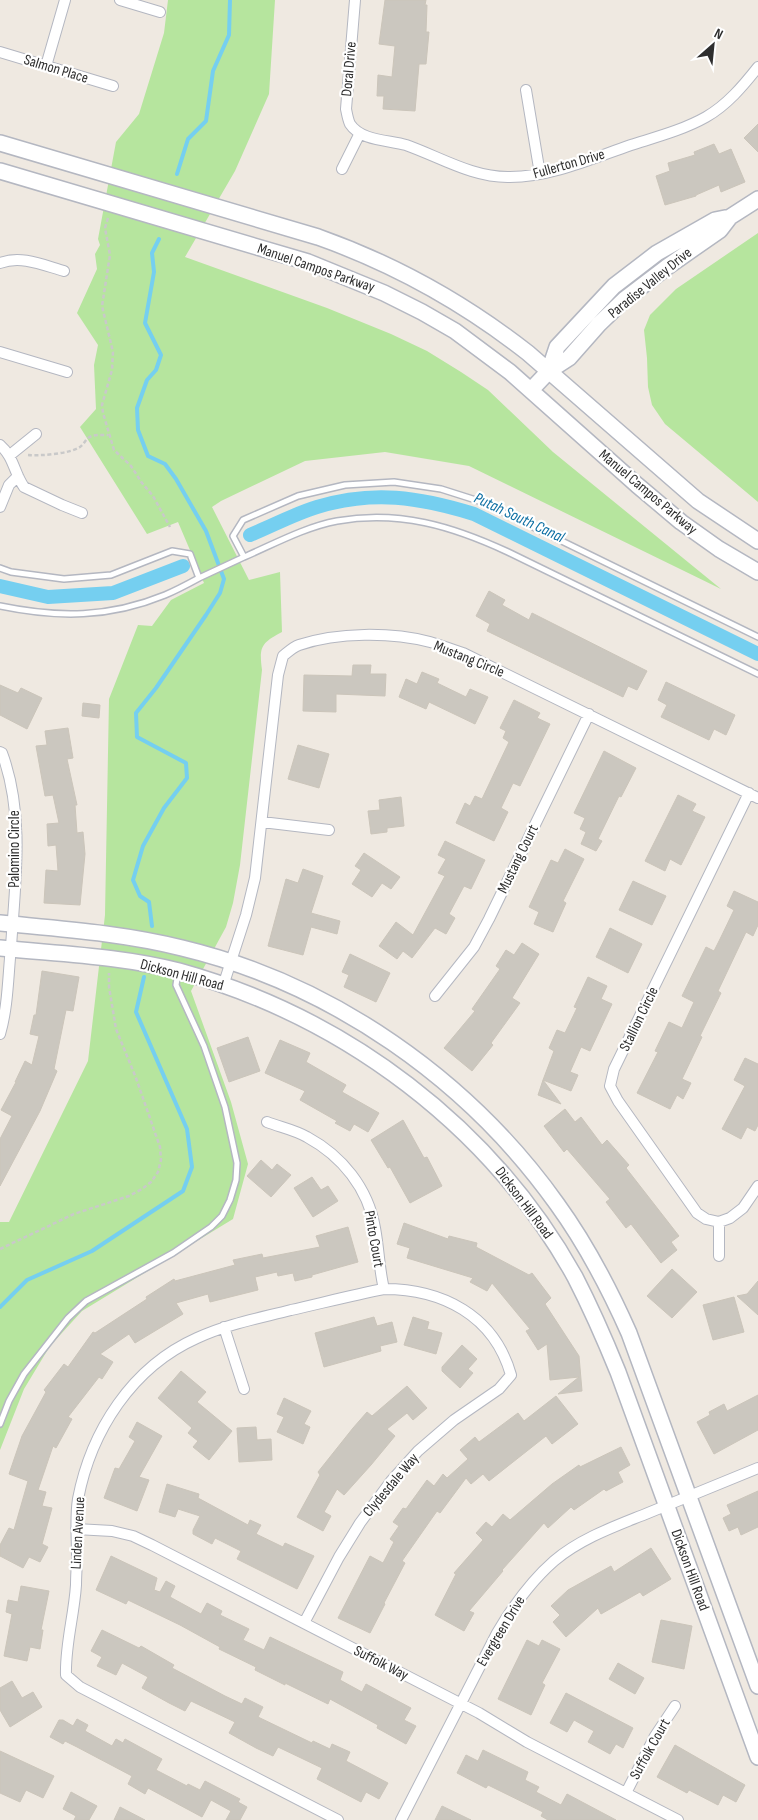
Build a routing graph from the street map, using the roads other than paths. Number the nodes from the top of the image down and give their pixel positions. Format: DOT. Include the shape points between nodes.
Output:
graph roads {
  1 [pos="120,0"];
  2 [pos="355,0"];
  3 [pos="61,1"];
  4 [pos="160,12"];
  5 [pos="0,52"];
  6 [pos="46,66"];
  7 [pos="758,68"];
  8 [pos="113,86"];
  9 [pos="526,90"];
  10 [pos="360,133"];
  11 [pos="0,142"];
  12 [pos="342,169"];
  13 [pos="0,171"];
  14 [pos="540,174"];
  15 [pos="758,199"];
  16 [pos="0,263"];
  17 [pos="64,271"];
  18 [pos="0,352"];
  19 [pos="548,371"];
  20 [pos="67,372"];
  21 [pos="531,390"];
  22 [pos="36,434"];
  23 [pos="0,445"];
  24 [pos="10,455"];
  25 [pos="18,476"];
  26 [pos="0,507"];
  27 [pos="82,513"];
  28 [pos="758,541"];
  29 [pos="244,557"];
  30 [pos="0,568"];
  31 [pos="758,572"];
  32 [pos="199,578"];
  33 [pos="0,606"];
  34 [pos="758,636"];
  35 [pos="758,674"];
  36 [pos="589,714"];
  37 [pos="0,752"];
  38 [pos="753,795"];
  39 [pos="262,822"];
  40 [pos="329,830"];
  41 [pos="6,924"];
  42 [pos="5,948"];
  43 [pos="230,963"];
  44 [pos="178,971"];
  45 [pos="223,986"];
  46 [pos="435,996"];
  47 [pos="0,1034"];
  48 [pos="267,1122"];
  49 [pos="758,1186"];
  50 [pos="719,1222"];
  51 [pos="719,1256"];
  52 [pos="384,1289"];
  53 [pos="224,1327"];
  54 [pos="511,1375"];
  55 [pos="244,1389"];
  56 [pos="0,1424"];
  57 [pos="758,1468"];
  58 [pos="689,1496"];
  59 [pos="666,1505"];
  60 [pos="76,1528"];
  61 [pos="304,1623"];
  62 [pos="758,1686"];
  63 [pos="461,1704"];
  64 [pos="675,1706"];
  65 [pos="758,1757"];
  66 [pos="626,1793"];
  67 [pos="338,1820"];
  68 [pos="400,1820"];
  69 [pos="678,1820"];
  1 -- 4 [label="street"];
  2 -- 10 [label="street, Doral Drive" via="346,109 350,124"];
  3 -- 6 [label="street"];
  5 -- 6 [label="street, Salmon Place"];
  6 -- 8 [label="street, Salmon Place"];
  7 -- 14 [label="street, Fullerton Drive" via="739,92 707,116 679,129"];
  9 -- 14 [label="street"];
  10 -- 12 [label="street"];
  10 -- 14 [label="street, Fullerton Drive" via="405,145 484,175 510,178"];
  11 -- 19 [label="street, Manuel Campos Parkway" via="353,250 396,268 470,310"];
  13 -- 21 [label="street, Manuel Campos Parkway" via="308,262 384,293 455,331"];
  15 -- 19 [label="street, Paradise Valley Drive" via="730,217 715,220 656,253 614,286 557,347"];
  16 -- 17 [label="street" via="20,260"];
  18 -- 20 [label="street"];
  19 -- 21 [label="street, Paradise Valley Drive"];
  19 -- 28 [label="street, Manuel Campos Parkway" via="698,501"];
  21 -- 31 [label="street, Manuel Campos Parkway" via="681,522"];
  22 -- 24 [label="street"];
  23 -- 24 [label="street"];
  24 -- 25 [label="street"];
  25 -- 26 [label="street" via="9,485"];
  25 -- 27 [label="street" via="30,491"];
  29 -- 32 [label="lane"];
  29 -- 34 [label="lane" via="233,536 242,520 298,496 345,485 394,482 441,489 482,502"];
  29 -- 35 [label="lane" via="336,521 384,517 429,522 508,552"];
  30 -- 32 [label="lane" via="64,579 111,575 172,551 190,554"];
  32 -- 33 [label="lane" via="128,608 88,614 34,613"];
  36 -- 38 [label="street, Mustang Circle"];
  36 -- 39 [label="street, Mustang Circle" via="463,653 430,642 355,635 297,646 283,656 278,675"];
  36 -- 46 [label="street, Mustang Court" via="474,947"];
  37 -- 41 [label="street, Palomino Circle" via="7,766 16,830 16,862"];
  38 -- 50 [label="street, Stallion Circle" via="614,1069 610,1086 697,1213"];
  39 -- 40 [label="street"];
  39 -- 43 [label="street, Mustang Circle" via="255,878"];
  41 -- 42 [label="street, Palomino Circle"];
  41 -- 43 [label="street, Dickson Hill Road" via="153,942"];
  42 -- 44 [label="street, Dickson Hill Road" via="148,964"];
  42 -- 47 [label="street, Palomino Circle" via="6,1001"];
  43 -- 45 [label="street, Mustang Circle"];
  43 -- 58 [label="street, Dickson Hill Road" via="320,1000 388,1040 478,1112 521,1158 576,1231 616,1303"];
  44 -- 45 [label="street, Dickson Hill Road"];
  44 -- 56 [label="lane" via="176,985 204,1046 225,1107 236,1163 236,1180 230,1200 222,1216 210,1227 173,1253 86,1301 68,1318 24,1374"];
  45 -- 59 [label="street, Dickson Hill Road" via="309,1022 375,1060 436,1106 488,1158 538,1219 593,1312"];
  48 -- 52 [label="street, Pinto Court" via="306,1136 348,1168 370,1207"];
  49 -- 50 [label="street" via="743,1208"];
  50 -- 51 [label="street"];
  52 -- 53 [label="street, Linden Avenue"];
  52 -- 54 [label="street, Linden Avenue" via="429,1294 468,1313 495,1340 506,1358"];
  53 -- 55 [label="street"];
  53 -- 60 [label="street, Linden Avenue" via="172,1351 116,1405 86,1466"];
  54 -- 61 [label="street, Clydesdale Way" via="499,1389 454,1420 418,1451 391,1481 347,1543"];
  57 -- 58 [label="street"];
  58 -- 59 [label="street"];
  58 -- 62 [label="street, Dickson Hill Road"];
  59 -- 63 [label="street, Evergreen Drive" via="618,1524 555,1560 512,1609"];
  59 -- 65 [label="street, Dickson Hill Road"];
  60 -- 61 [label="street, Suffolk Way" via="112,1530 133,1536"];
  60 -- 67 [label="street, Linden Avenue" via="76,1590 66,1676 80,1687"];
  61 -- 63 [label="street, Suffolk Way"];
  63 -- 66 [label="street, Suffolk Way"];
  63 -- 68 [label="street, Evergreen Drive"];
  64 -- 66 [label="street, Suffolk Court" via="655,1736"];
  66 -- 69 [label="street, Suffolk Way"];
}
